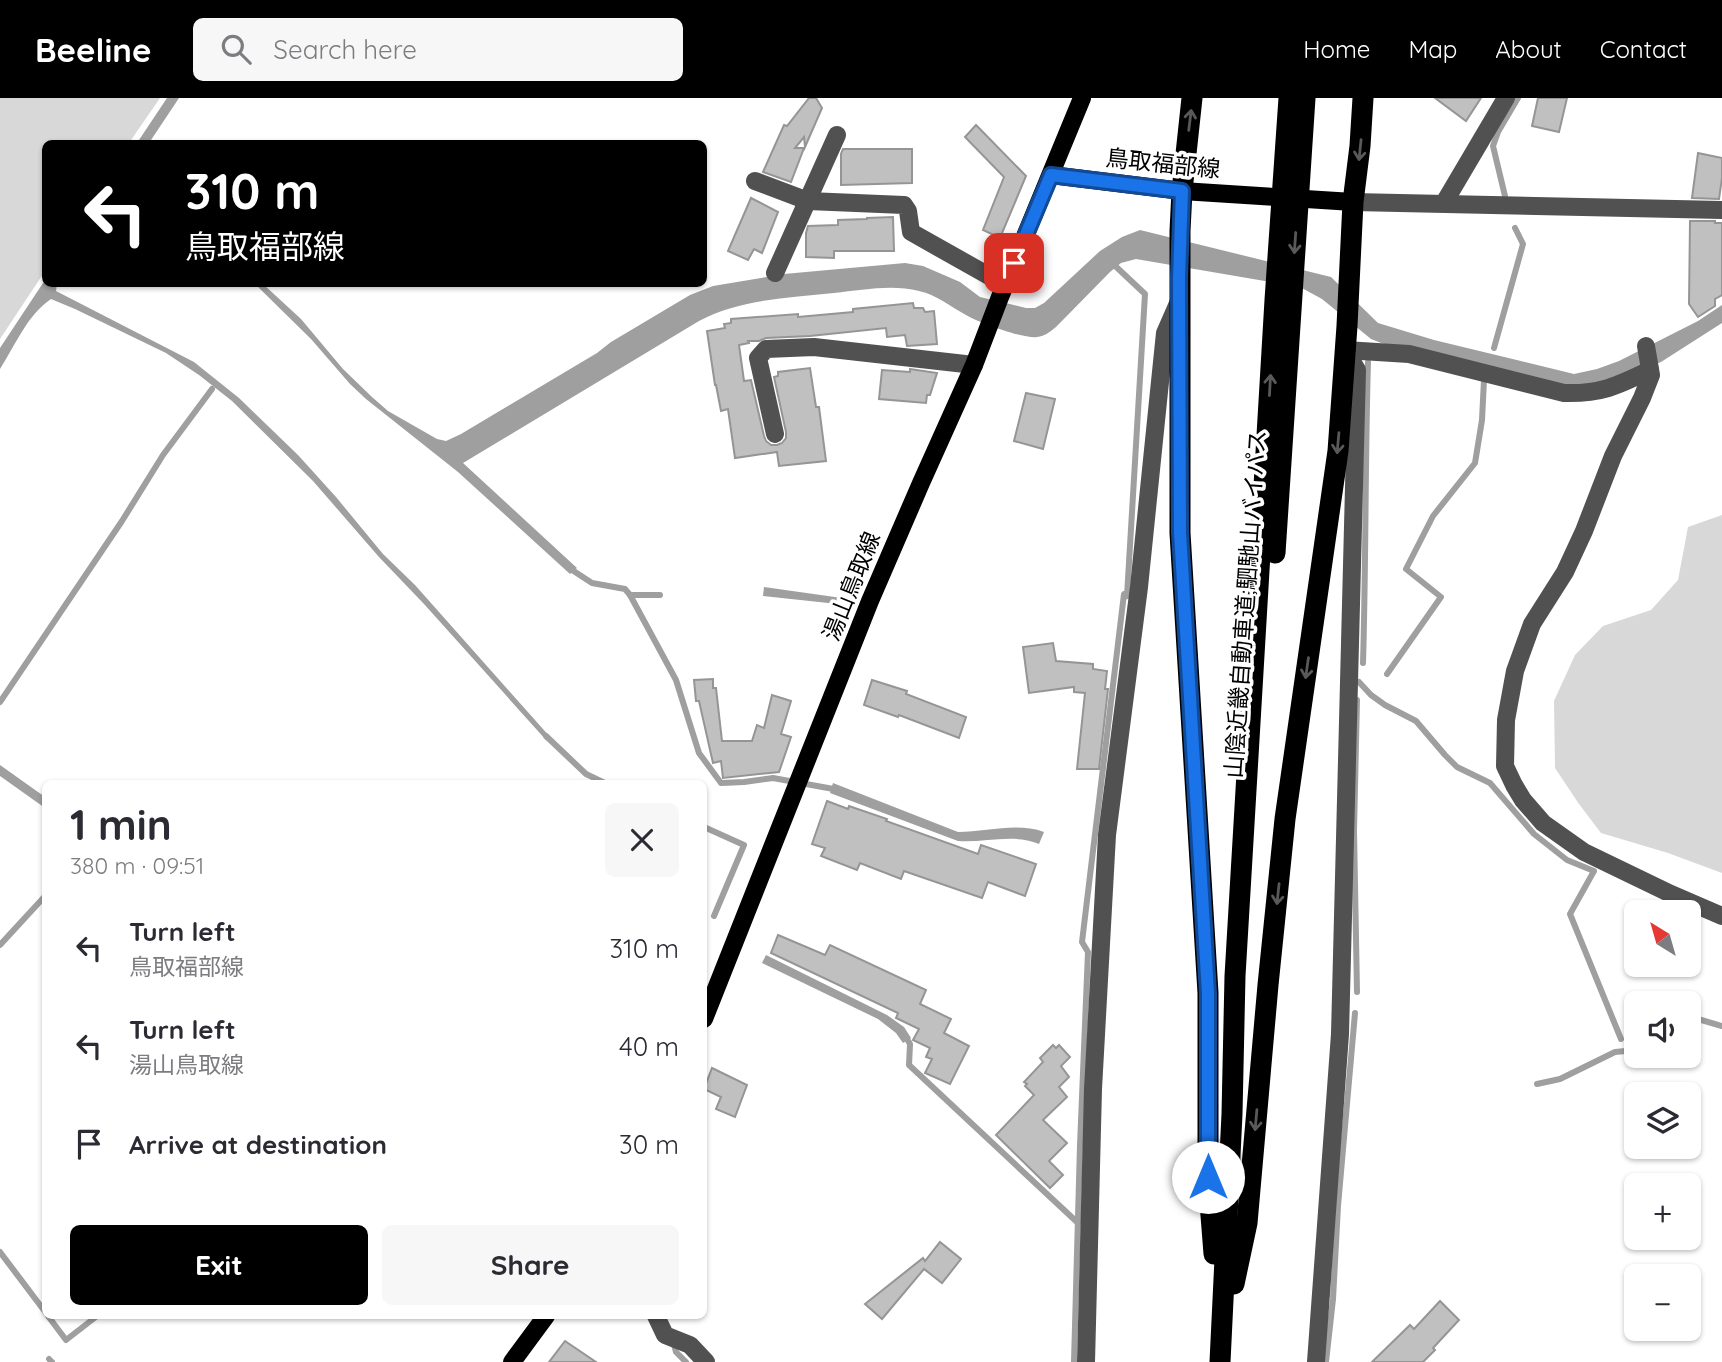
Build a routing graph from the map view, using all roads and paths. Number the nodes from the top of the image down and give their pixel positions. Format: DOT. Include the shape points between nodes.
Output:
graph roads {
  1 [pos="1082,98"];
  2 [pos="1192,98"];
  3 [pos="1289,98"];
  4 [pos="1305,98"];
  5 [pos="1363,98"];
  6 [pos="1506,98"];
  7 [pos="836,135"];
  8 [pos="1294,150"];
  9 [pos="1051,175"];
  10 [pos="755,181"];
  11 [pos="1182,191"];
  12 [pos="808,201"];
  13 [pos="1353,202"];
  14 [pos="1444,203"];
  15 [pos="1722,210"];
  16 [pos="775,273"];
  17 [pos="1005,285"];
  18 [pos="1179,301"];
  19 [pos="1646,346"];
  20 [pos="1345,350"];
  21 [pos="974,365"];
  22 [pos="1650,370"];
  23 [pos="775,434"];
  24 [pos="1722,916"];
  25 [pos="707,1011"];
  26 [pos="544,1319"];
  27 [pos="658,1319"];
  28 [pos="1220,1353"];
  29 [pos="512,1362"];
  30 [pos="706,1362"];
  31 [pos="1086,1362"];
  32 [pos="1315,1362"];
  1 -- 9 [label="main road"];
  11 -- 2 [label="highway, one-way"];
  3 -- 8 [label="highway, 山陰近畿自動車道;駟馳山バイパス"];
  4 -- 8 [label="highway, 山陰近畿自動車道;駟馳山バイパス"];
  5 -- 13 [label="highway, one-way"];
  6 -- 14 [label="street"];
  7 -- 12 [label="street"];
  8 -- 28 [label="highway, 山陰近畿自動車道;駟馳山バイパス" via="1235,976"];
  9 -- 11 [label="main road, 鳥取福部線"];
  9 -- 17 [label="main road, 湯山鳥取線"];
  10 -- 12 [label="street"];
  11 -- 13 [label="main road, 鳥取福部線"];
  11 -- 18 [label="highway"];
  12 -- 16 [label="street"];
  12 -- 17 [label="street" via="904,205 911,232"];
  13 -- 14 [label="street"];
  13 -- 20 [label="highway"];
  14 -- 15 [label="street"];
  17 -- 21 [label="main road, 湯山鳥取線"];
  18 -- 28 [label="highway" via="1180,533 1208,993 1208,1177"];
  18 -- 31 [label="street" via="1164,332 1108,835 1093,1088"];
  19 -- 22 [label="street"];
  20 -- 22 [label="street" via="1409,354 1564,393 1612,388"];
  20 -- 28 [label="highway, one-way" via="1338,451 1285,819 1247,1223"];
  20 -- 32 [label="street" via="1357,370 1340,1034"];
  21 -- 23 [label="street" via="814,347 766,349 758,358"];
  21 -- 25 [label="main road, 湯山鳥取線" via="870,601"];
  22 -- 24 [label="street" via="1584,531 1532,624 1514,671 1505,766 1543,823 1584,852"];
  26 -- 29 [label="main road"];
  27 -- 30 [label="street" via="666,1335 690,1345"];
}
